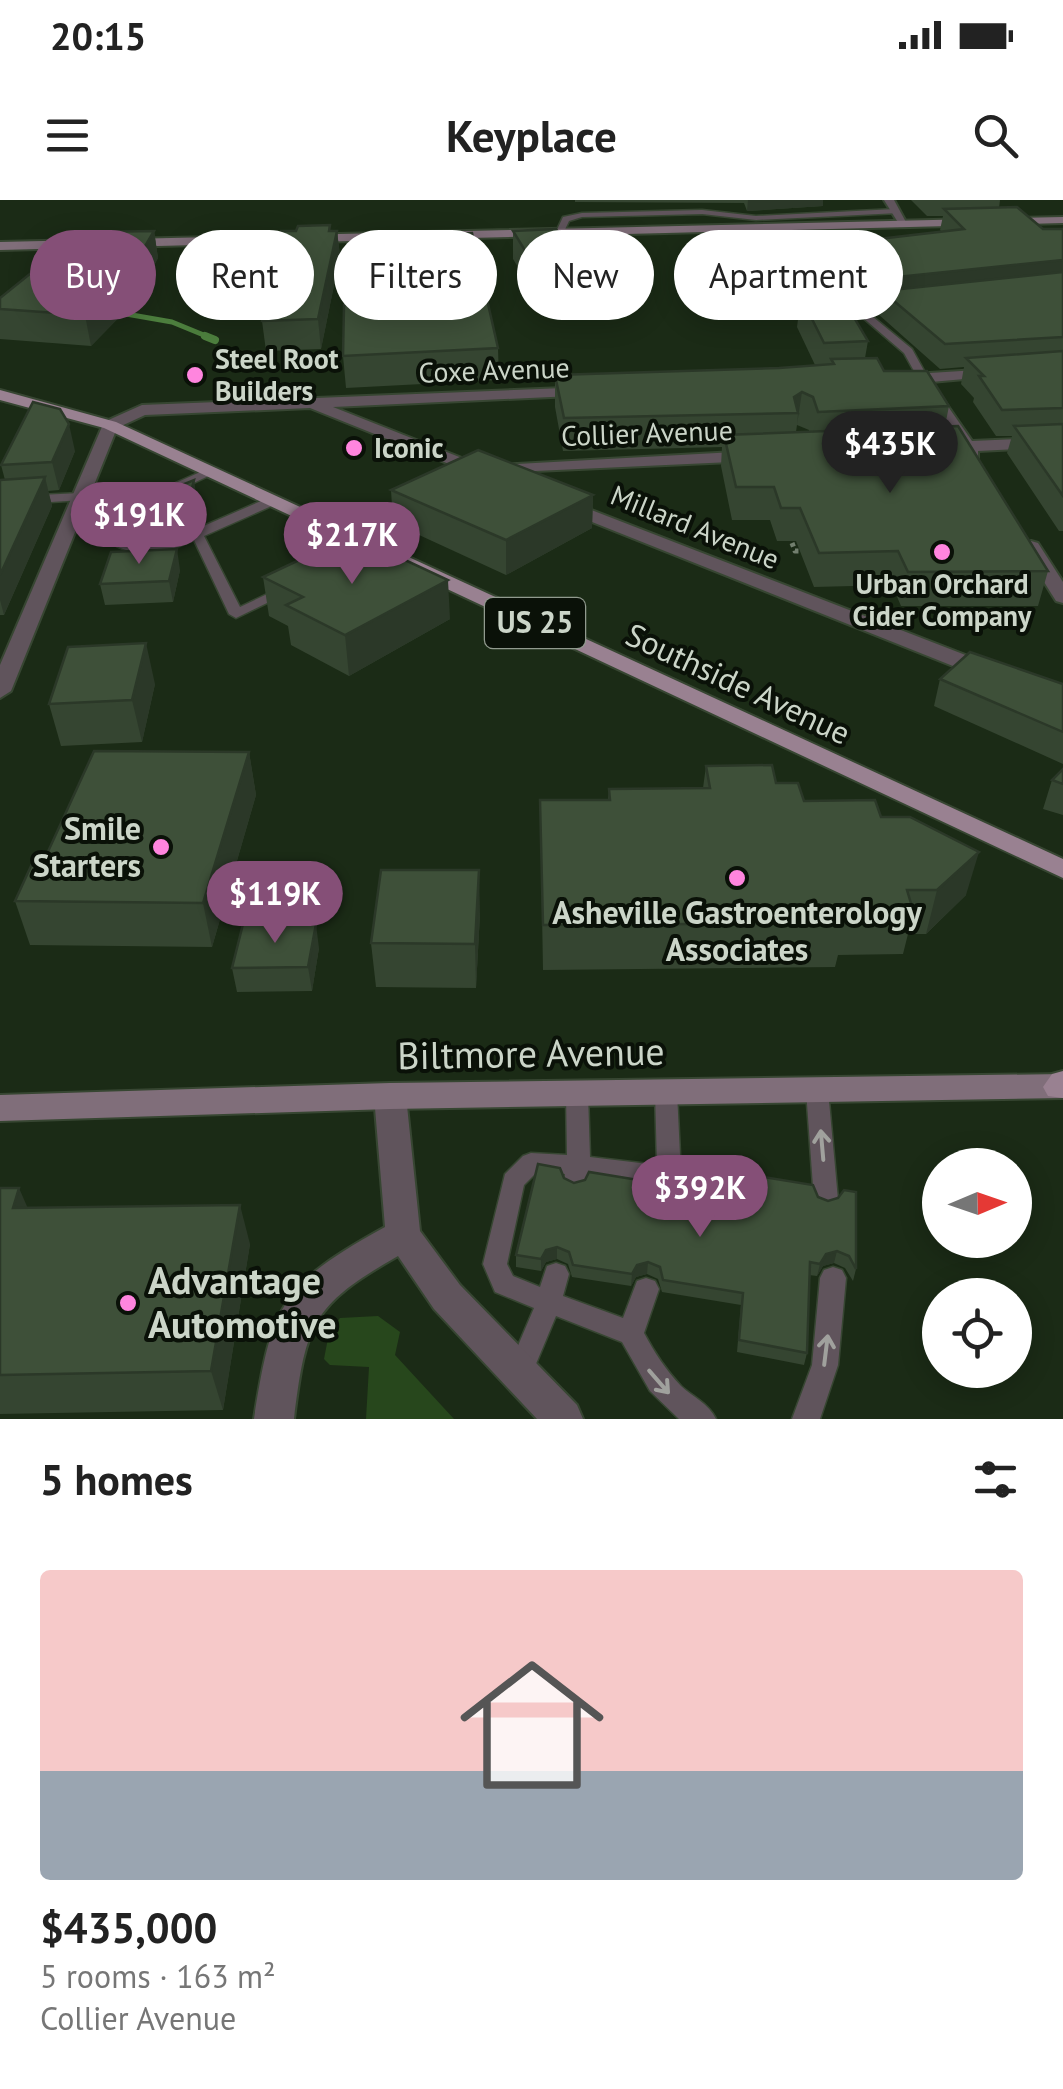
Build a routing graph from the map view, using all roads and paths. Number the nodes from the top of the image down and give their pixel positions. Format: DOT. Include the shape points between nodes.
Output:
graph roads {
  1 [pos="896,211"];
  2 [pos="702,212"];
  3 [pos="1063,220"];
  4 [pos="716,229"];
  5 [pos="562,230"];
  6 [pos="654,231"];
  7 [pos="517,235"];
  8 [pos="0,246"];
  9 [pos="911,304"];
  10 [pos="1010,372"];
  11 [pos="924,378"];
  12 [pos="874,381"];
  13 [pos="612,391"];
  14 [pos="0,394"];
  15 [pos="308,402"];
  16 [pos="110,426"];
  17 [pos="1063,442"];
  18 [pos="968,447"];
  19 [pos="913,449"];
  20 [pos="772,456"];
  21 [pos="473,468"];
  22 [pos="211,472"];
  23 [pos="987,478"];
  24 [pos="0,501"];
  25 [pos="79,501"];
  26 [pos="272,501"];
  27 [pos="118,504"];
  28 [pos="1016,524"];
  29 [pos="198,534"];
  30 [pos="792,543"];
  31 [pos="806,551"];
  32 [pos="308,579"];
  33 [pos="1063,597"];
  34 [pos="1008,680"];
  35 [pos="0,691"];
  36 [pos="1063,869"];
  37 [pos="1062,1085"];
  38 [pos="817,1090"];
  39 [pos="666,1092"];
  40 [pos="576,1094"];
  41 [pos="390,1096"];
  42 [pos="0,1108"];
  43 [pos="577,1174"];
  44 [pos="826,1200"];
  45 [pos="402,1234"];
  46 [pos="556,1274"];
  47 [pos="834,1278"];
  48 [pos="646,1289"];
  49 [pos="548,1302"];
  50 [pos="631,1333"];
  51 [pos="519,1374"];
  52 [pos="274,1419"];
  53 [pos="563,1419"];
  54 [pos="702,1419"];
  55 [pos="806,1419"];
  1 -- 2 [label="lane" via="756,218"];
  1 -- 3 [label="main road"];
  1 -- 4 [label="main road"];
  2 -- 4 [label="lane"];
  2 -- 5 [label="lane" via="582,215 566,219"];
  4 -- 6 [label="main road"];
  7 -- 8 [label="main road"];
  9 -- 11 [label="lane" via="859,310 908,351"];
  10 -- 11 [label="street"];
  11 -- 12 [label="street"];
  11 -- 18 [label="street"];
  13 -- 15 [label="street, Coxe Avenue"];
  14 -- 16 [label="main road, Southside Avenue / US 25"];
  15 -- 16 [label="street, Coxe Avenue" via="142,410"];
  15 -- 21 [label="street, Millard Avenue"];
  16 -- 22 [label="main road, Southside Avenue / US 25"];
  16 -- 25 [label="street"];
  17 -- 18 [label="street"];
  18 -- 19 [label="street"];
  18 -- 23 [label="street"];
  20 -- 21 [label="street, Collier Avenue"];
  21 -- 34 [label="street, Millard Avenue"];
  22 -- 26 [label="main road, Southside Avenue / US 25"];
  22 -- 27 [label="lane" via="147,500"];
  24 -- 25 [label="lane"];
  25 -- 27 [label="lane"];
  25 -- 35 [label="street"];
  26 -- 29 [label="lane"];
  26 -- 36 [label="main road, Southside Avenue / US 25" via="365,551"];
  27 -- 29 [label="lane" via="109,536 122,546 158,552"];
  28 -- 33 [label="street"];
  29 -- 32 [label="lane" via="236,614"];
  30 -- 31 [label="path" via="795,551"];
  37 -- 38 [label="main road, Biltmore Avenue"];
  38 -- 39 [label="main road, Biltmore Avenue"];
  44 -- 38 [label="lane, one-way"];
  39 -- 40 [label="main road, Biltmore Avenue"];
  39 -- 43 [label="lane" via="667,1187"];
  40 -- 41 [label="main road, Biltmore Avenue"];
  40 -- 43 [label="lane"];
  41 -- 42 [label="main road, Biltmore Avenue"];
  41 -- 45 [label="street"];
  43 -- 49 [label="lane" via="531,1163 513,1181 495,1264 504,1284"];
  45 -- 51 [label="street" via="447,1297"];
  45 -- 52 [label="street" via="325,1279 299,1309 284,1346"];
  46 -- 49 [label="lane"];
  55 -- 47 [label="lane, one-way" via="825,1365"];
  48 -- 50 [label="lane"];
  49 -- 50 [label="lane"];
  49 -- 51 [label="lane"];
  50 -- 54 [label="lane, one-way" via="649,1371"];
  51 -- 53 [label="street"];
}
